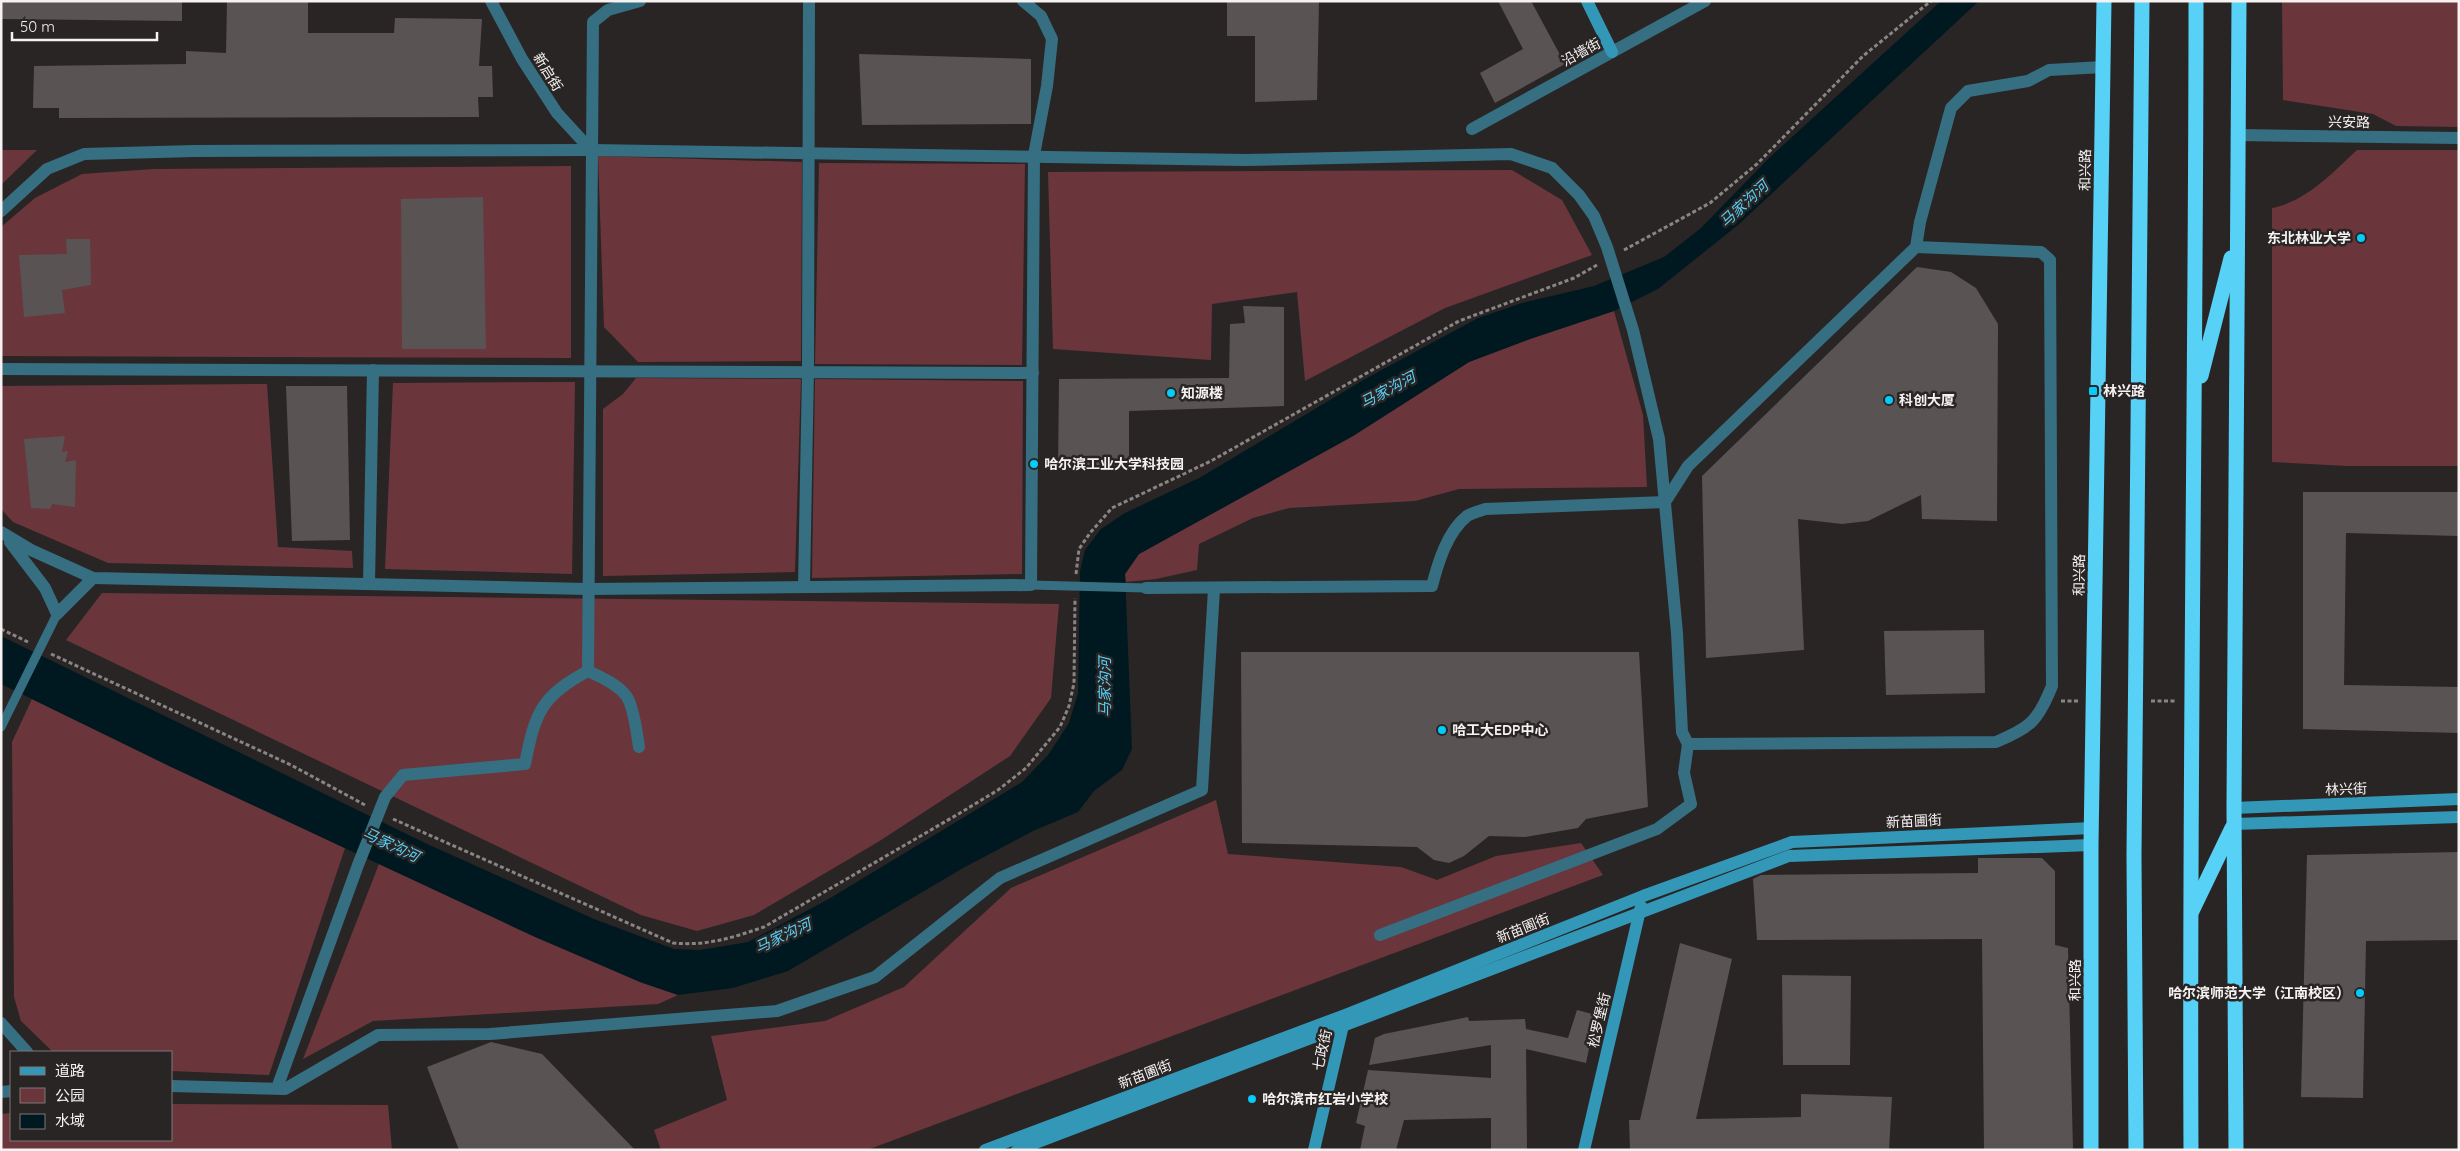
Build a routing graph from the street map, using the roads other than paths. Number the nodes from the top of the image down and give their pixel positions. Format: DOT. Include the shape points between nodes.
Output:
graph roads {
  1 [pos="491,1"];
  2 [pos="640,1"];
  3 [pos="809,1"];
  4 [pos="1023,1"];
  5 [pos="1587,1"];
  6 [pos="1705,1"];
  7 [pos="2104,1"];
  8 [pos="2142,1"];
  9 [pos="2196,1"];
  10 [pos="2239,1"];
  11 [pos="1612,52"];
  12 [pos="2103,67"];
  13 [pos="1472,129"];
  14 [pos="2238,135"];
  15 [pos="2459,138"];
  16 [pos="591,150"];
  17 [pos="809,153"];
  18 [pos="1034,156"];
  19 [pos="1,211"];
  20 [pos="2237,234"];
  21 [pos="1916,247"];
  22 [pos="1,369"];
  23 [pos="373,370"];
  24 [pos="589,370"];
  25 [pos="808,371"];
  26 [pos="1033,373"];
  27 [pos="2196,399"];
  28 [pos="1665,502"];
  29 [pos="4,535"];
  30 [pos="93,578"];
  31 [pos="369,584"];
  32 [pos="1031,585"];
  33 [pos="804,586"];
  34 [pos="1146,588"];
  35 [pos="588,589"];
  36 [pos="1214,589"];
  37 [pos="57,614"];
  38 [pos="588,671"];
  39 [pos="1,727"];
  40 [pos="1688,744"];
  41 [pos="639,747"];
  42 [pos="2459,799"];
  43 [pos="2234,808"];
  44 [pos="2459,817"];
  45 [pos="2234,824"];
  46 [pos="2092,828"];
  47 [pos="2091,844"];
  48 [pos="1643,896"];
  49 [pos="1639,913"];
  50 [pos="2190,914"];
  51 [pos="1380,934"];
  52 [pos="1344,1020"];
  53 [pos="1,1024"];
  54 [pos="26,1051"];
  55 [pos="172,1086"];
  56 [pos="277,1088"];
  57 [pos="1050,1137"];
  58 [pos="985,1150"];
  59 [pos="1017,1150"];
  60 [pos="1314,1150"];
  61 [pos="1584,1150"];
  62 [pos="2092,1150"];
  63 [pos="2136,1150"];
  64 [pos="2191,1150"];
  65 [pos="2236,1150"];
  1 -- 16 [label="street, 新启街" via="557,113"];
  2 -- 16 [label="street" via="608,10 593,22"];
  3 -- 17 [label="street"];
  4 -- 18 [label="street" via="1041,16 1052,39"];
  5 -- 11 [label="main road"];
  6 -- 11 [label="street, 沿墙街"];
  7 -- 12 [label="highway, 和兴路"];
  8 -- 63 [label="highway" via="2134,855"];
  9 -- 27 [label="highway"];
  10 -- 14 [label="highway"];
  11 -- 13 [label="street, 沿墙街"];
  12 -- 21 [label="street" via="2049,70 2028,81 1968,91 1952,108"];
  12 -- 46 [label="highway, 和兴路"];
  14 -- 15 [label="street, 兴安路"];
  14 -- 20 [label="highway"];
  16 -- 17 [label="street"];
  16 -- 19 [label="street" via="84,154 48,169"];
  16 -- 24 [label="street"];
  17 -- 18 [label="street"];
  17 -- 25 [label="street"];
  18 -- 26 [label="street"];
  18 -- 28 [label="street" via="1245,160 1510,154 1552,168 1579,195 1594,216 1607,247 1633,330 1659,439"];
  20 -- 27 [label="highway"];
  20 -- 43 [label="highway"];
  21 -- 28 [label="street" via="1688,466"];
  21 -- 40 [label="street" via="2041,252 2050,260 2052,686 2043,710 2023,731 1996,742"];
  22 -- 23 [label="street"];
  23 -- 24 [label="street"];
  23 -- 31 [label="street"];
  24 -- 25 [label="street"];
  24 -- 35 [label="street"];
  25 -- 26 [label="street"];
  25 -- 33 [label="street"];
  26 -- 32 [label="street"];
  27 -- 50 [label="highway"];
  28 -- 36 [label="street" via="1485,509 1467,516 1454,532 1438,563 1432,586"];
  28 -- 40 [label="street" via="1678,633 1682,732"];
  29 -- 30 [label="street"];
  29 -- 37 [label="street" via="45,588"];
  30 -- 31 [label="street"];
  30 -- 37 [label="street"];
  31 -- 35 [label="street"];
  32 -- 33 [label="street"];
  32 -- 34 [label="lane"];
  33 -- 35 [label="street"];
  34 -- 36 [label="street"];
  35 -- 38 [label="street"];
  36 -- 56 [label="street" via="1202,790 1000,878 875,977 777,1011 490,1034 378,1035 285,1088"];
  37 -- 39 [label="lane"];
  38 -- 41 [label="street" via="604,678 627,697"];
  38 -- 56 [label="street" via="563,684 549,697 538,716 525,764 403,775 385,797"];
  40 -- 51 [label="street" via="1684,773 1691,804 1657,829"];
  42 -- 43 [label="main road, 林兴街"];
  43 -- 45 [label="highway"];
  44 -- 45 [label="main road"];
  45 -- 50 [label="highway"];
  45 -- 65 [label="highway"];
  46 -- 47 [label="highway, 和兴路"];
  46 -- 48 [label="main road, 新苗圃街" via="1792,842"];
  47 -- 49 [label="main road, 新苗圃街" via="1789,856"];
  47 -- 62 [label="highway, 和兴路"];
  48 -- 49 [label="main road, 松罗堡街"];
  48 -- 52 [label="main road, 新苗圃街"];
  49 -- 52 [label="main road, 新苗圃街"];
  49 -- 61 [label="main road, 松罗堡街"];
  50 -- 64 [label="highway"];
  52 -- 57 [label="main road, 新苗圃街"];
  52 -- 60 [label="main road, 七政街"];
  53 -- 54 [label="street"];
  55 -- 56 [label="street"];
  57 -- 58 [label="main road, 新苗圃街"];
  57 -- 59 [label="main road, 新苗圃街"];
}
